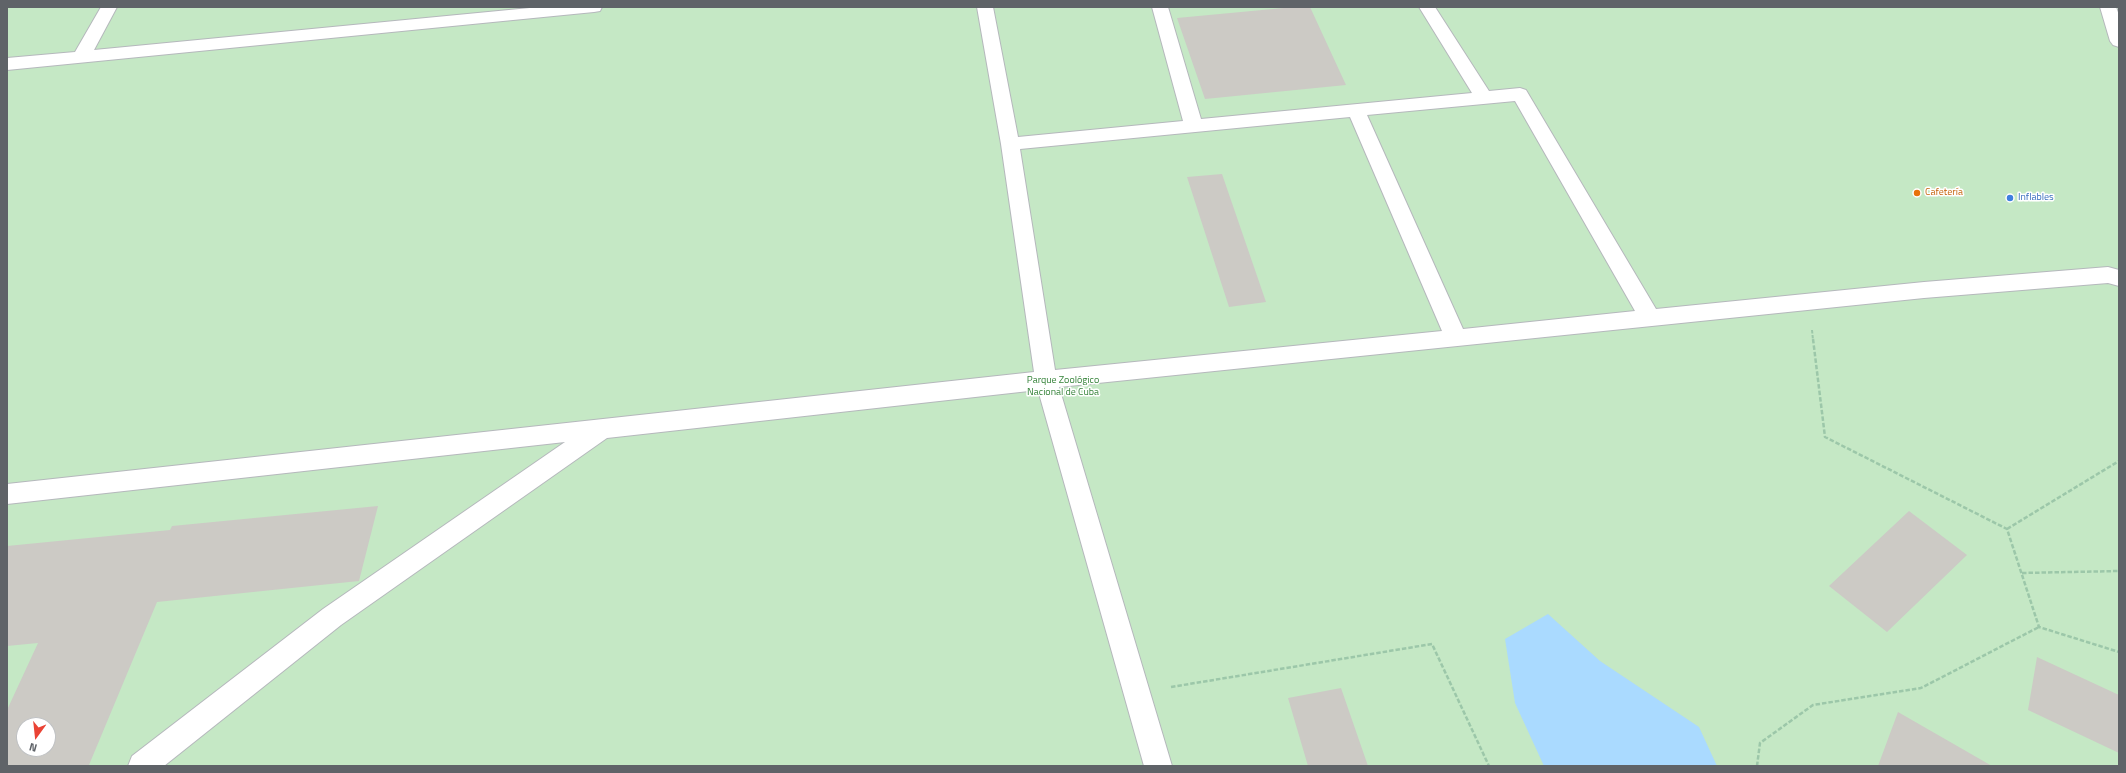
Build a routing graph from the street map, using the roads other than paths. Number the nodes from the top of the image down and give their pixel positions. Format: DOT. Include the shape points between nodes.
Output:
graph roads {
  1 [pos="109,7"];
  2 [pos="594,7"];
  3 [pos="985,7"];
  4 [pos="1160,7"];
  5 [pos="1427,7"];
  6 [pos="2108,7"];
  7 [pos="2119,40"];
  8 [pos="81,57"];
  9 [pos="7,64"];
  10 [pos="1484,98"];
  11 [pos="1356,110"];
  12 [pos="1194,126"];
  13 [pos="1010,144"];
  14 [pos="2115,275"];
  15 [pos="1650,318"];
  16 [pos="1456,338"];
  17 [pos="1046,380"];
  18 [pos="601,430"];
  19 [pos="7,494"];
  20 [pos="142,766"];
  21 [pos="1158,766"];
  1 -- 8 [label="street"];
  2 -- 8 [label="street"];
  3 -- 13 [label="street"];
  4 -- 12 [label="street"];
  5 -- 10 [label="street"];
  6 -- 7 [label="street"];
  8 -- 9 [label="street"];
  10 -- 11 [label="street"];
  10 -- 15 [label="street" via="1520,94"];
  11 -- 12 [label="street"];
  11 -- 16 [label="street"];
  12 -- 13 [label="street"];
  13 -- 17 [label="street"];
  14 -- 15 [label="street" via="1924,290"];
  15 -- 16 [label="street"];
  16 -- 17 [label="street"];
  17 -- 18 [label="street"];
  17 -- 21 [label="street"];
  18 -- 19 [label="street"];
  18 -- 20 [label="street" via="332,617"];
}
